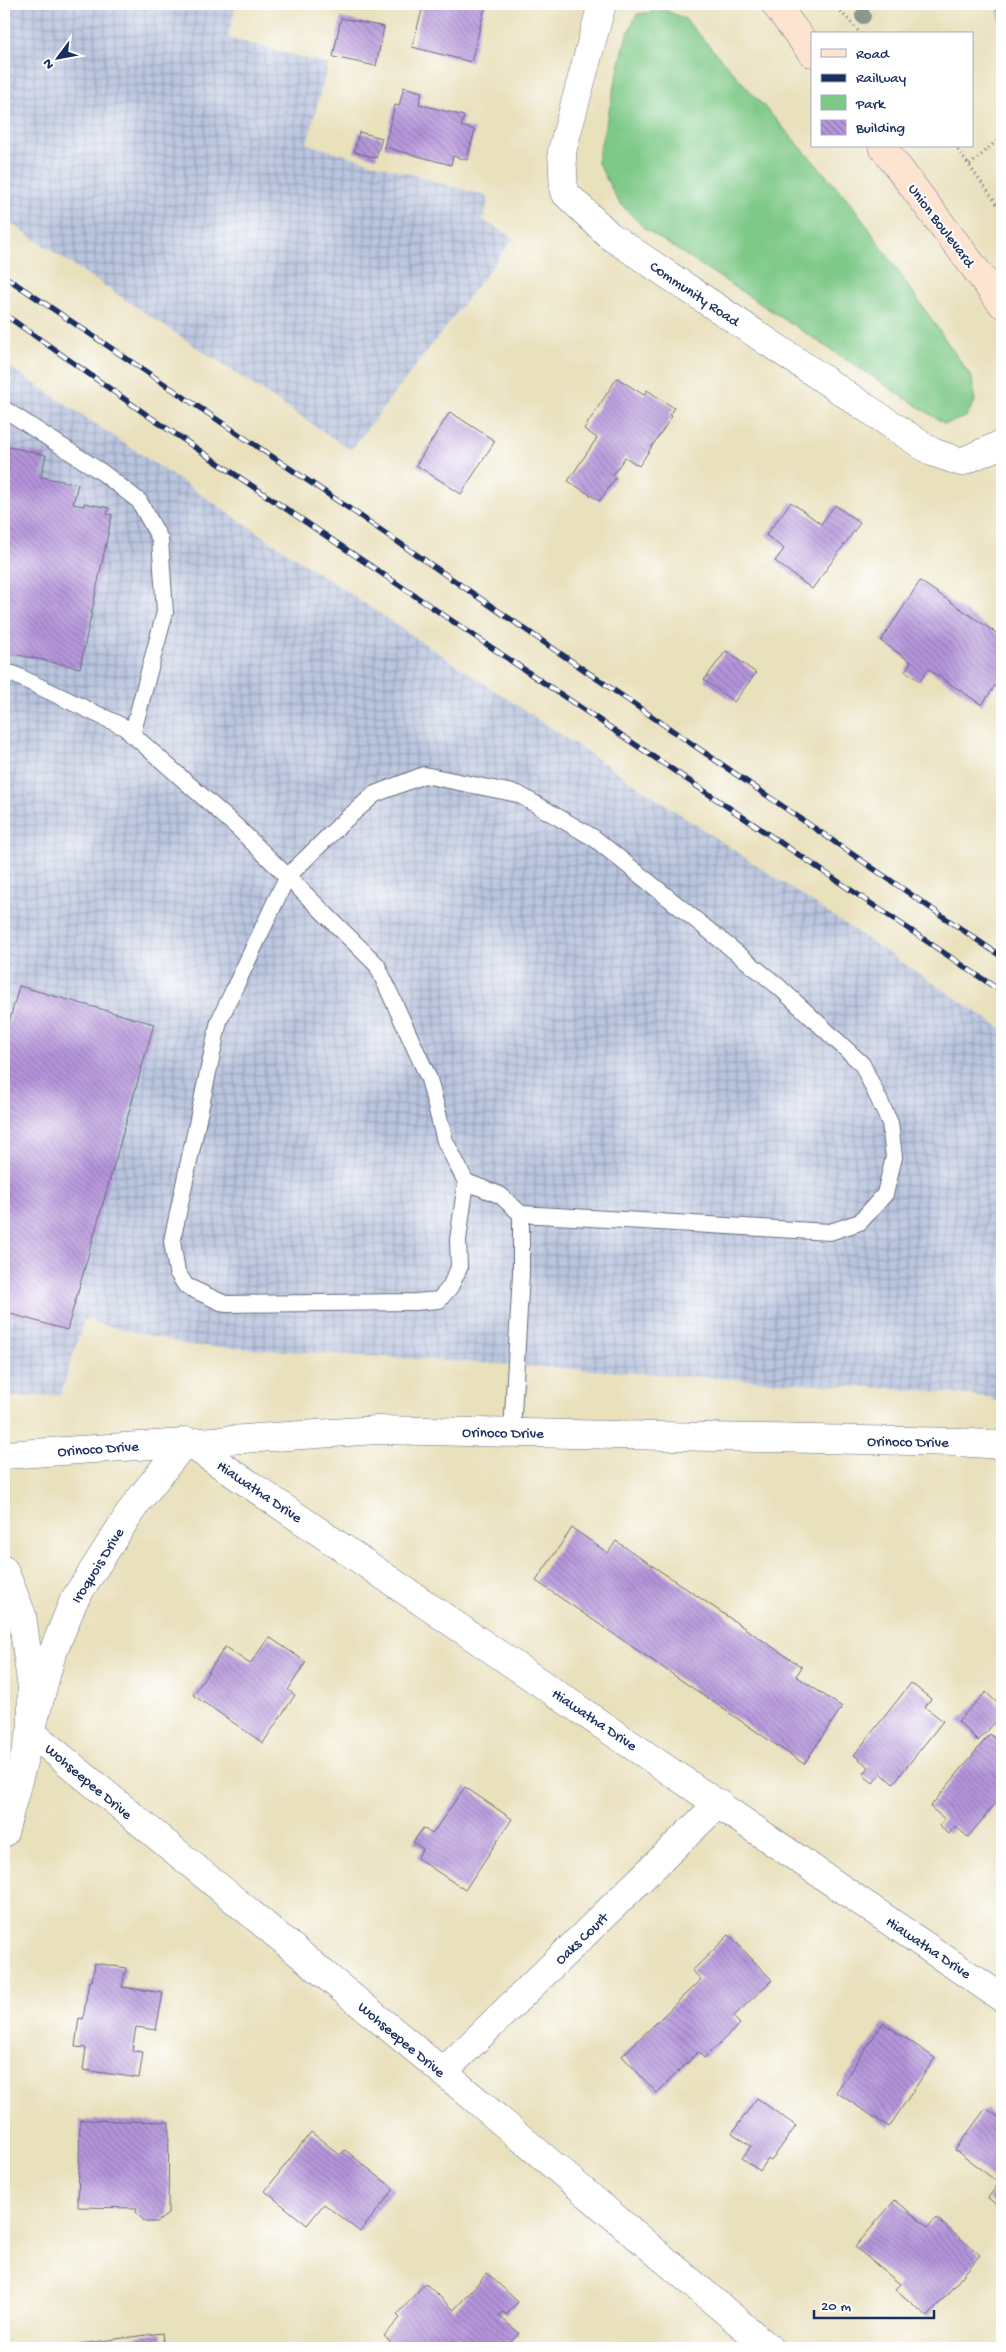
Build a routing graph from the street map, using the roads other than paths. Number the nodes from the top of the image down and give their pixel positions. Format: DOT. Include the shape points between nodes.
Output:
graph roads {
  1 [pos="602,4"];
  2 [pos="775,4"];
  3 [pos="811,52"];
  4 [pos="884,148"];
  5 [pos="1002,304"];
  6 [pos="4,409"];
  7 [pos="1002,444"];
  8 [pos="4,673"];
  9 [pos="132,735"];
  10 [pos="287,877"];
  11 [pos="466,1182"];
  12 [pos="521,1214"];
  13 [pos="512,1432"];
  14 [pos="186,1441"];
  15 [pos="1002,1445"];
  16 [pos="4,1455"];
  17 [pos="4,1570"];
  18 [pos="32,1733"];
  19 [pos="719,1803"];
  20 [pos="4,1833"];
  21 [pos="1002,1998"];
  22 [pos="442,2072"];
  23 [pos="768,2348"];
  1 -- 7 [label="street, Community Road" via="562,151 564,192 610,236 932,452 961,462"];
  2 -- 3 [label="main road"];
  4 -- 5 [label="main road, Union Boulevard"];
  6 -- 9 [label="lane" via="104,473 139,501 160,539 165,612"];
  8 -- 9 [label="lane" via="22,678 124,727"];
  9 -- 10 [label="lane" via="238,828"];
  10 -- 11 [label="lane" via="377,964 429,1079 445,1141"];
  10 -- 11 [label="lane" via="220,1022 172,1241 177,1272 186,1286 225,1304 439,1300 459,1268 458,1240"];
  10 -- 12 [label="lane" via="375,794 424,775 518,794 594,838 779,987 862,1064 890,1123 894,1157 885,1194 860,1222 830,1232"];
  11 -- 12 [label="lane" via="500,1195"];
  12 -- 13 [label="lane"];
  13 -- 14 [label="street, Orinoco Drive" via="377,1430"];
  13 -- 15 [label="street, Orinoco Drive"];
  14 -- 16 [label="street, Orinoco Drive"];
  14 -- 18 [label="street, Iroquois Drive" via="135,1506 74,1600 51,1657"];
  14 -- 19 [label="street, Hiawatha Drive"];
  17 -- 18 [label="street, Iroquois Drive" via="22,1615 32,1689"];
  18 -- 20 [label="street, Iroquois Drive"];
  18 -- 22 [label="street, Wohseepee Drive"];
  19 -- 21 [label="street, Hiawatha Drive"];
  19 -- 22 [label="street, Oaks Court"];
  22 -- 23 [label="street, Wohseepee Drive"];
}
